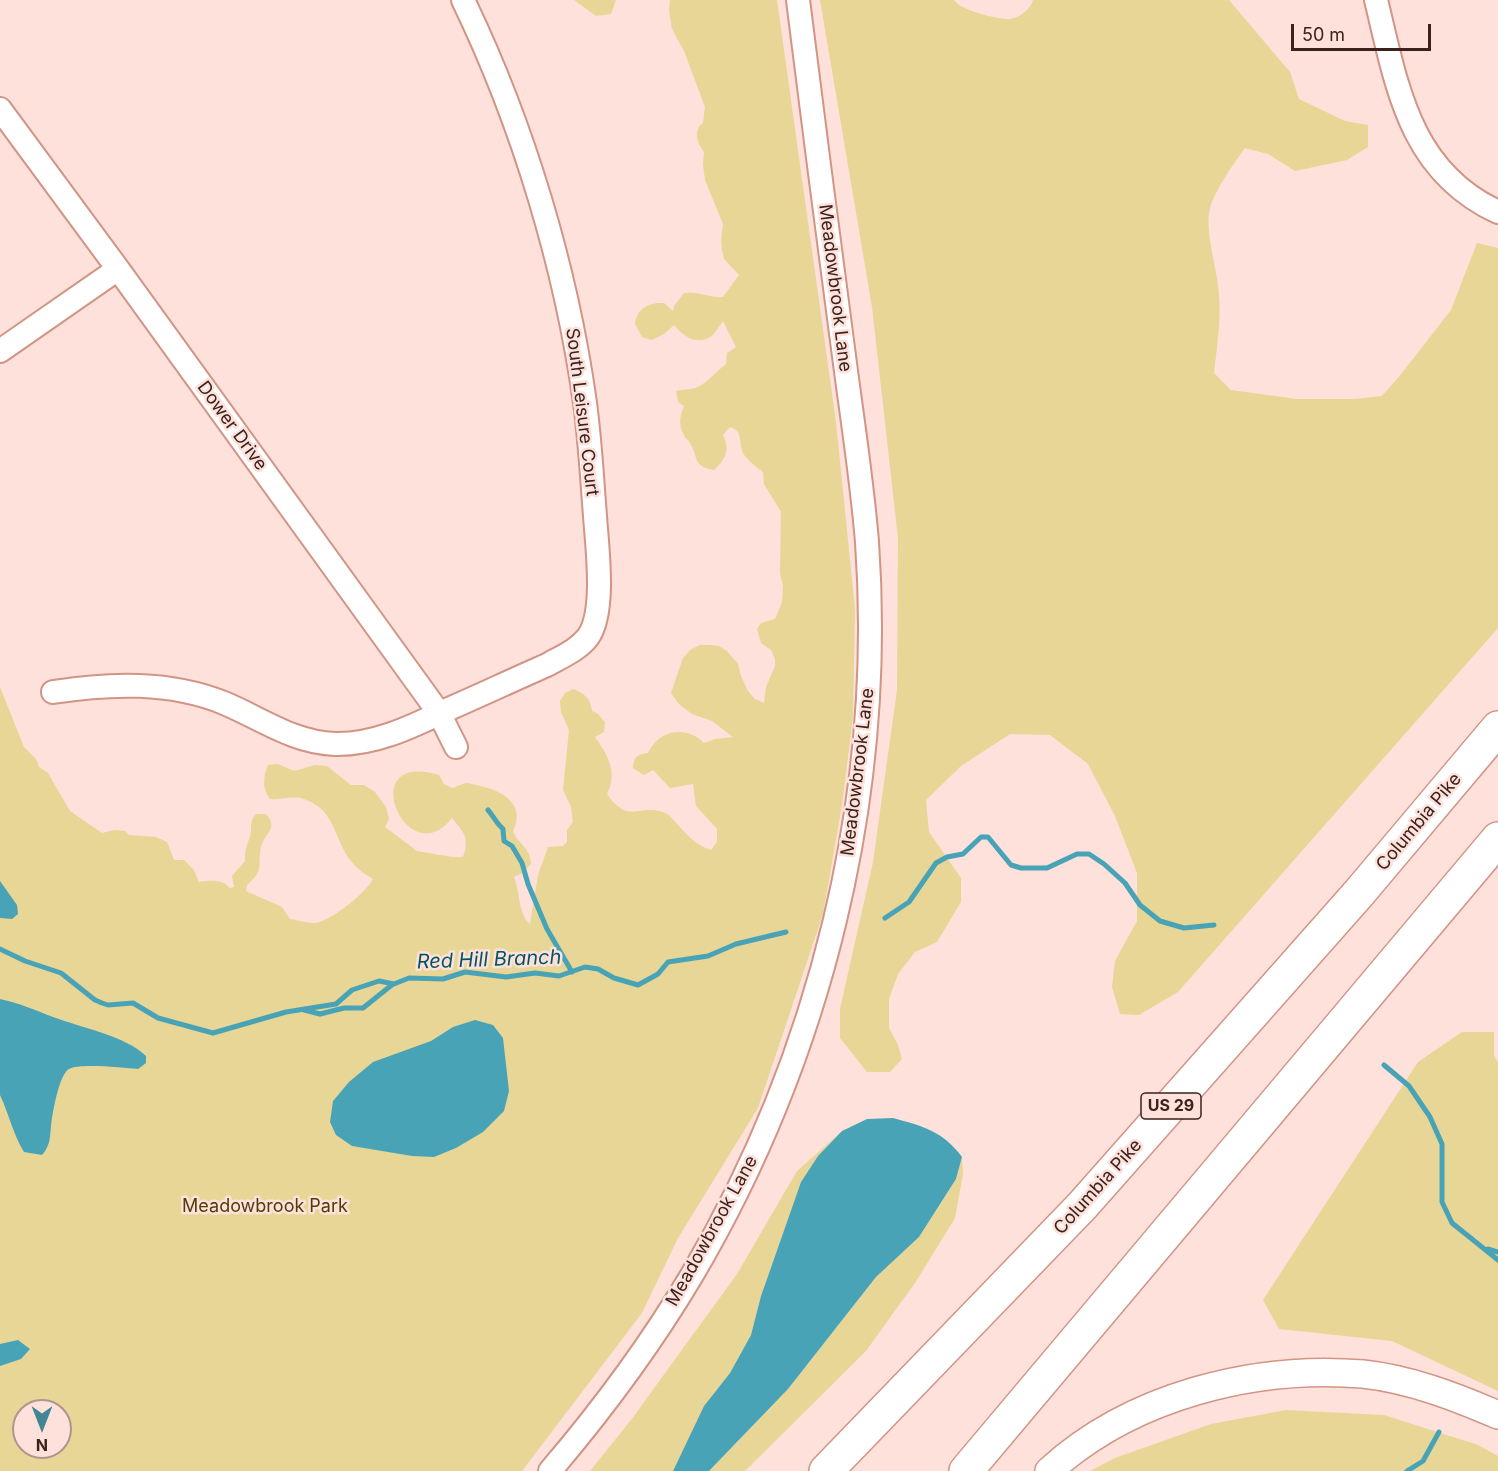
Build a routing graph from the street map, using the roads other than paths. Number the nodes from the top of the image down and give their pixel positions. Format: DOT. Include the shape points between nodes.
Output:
graph roads {
  1 [pos="463,0"];
  2 [pos="798,0"];
  3 [pos="1376,0"];
  4 [pos="0,109"];
  5 [pos="1498,212"];
  6 [pos="118,269"];
  7 [pos="0,351"];
  8 [pos="53,692"];
  9 [pos="439,713"];
  10 [pos="1498,728"];
  11 [pos="456,747"];
  12 [pos="1498,839"];
  13 [pos="1014,1415"];
  14 [pos="1498,1415"];
  15 [pos="827,1470"];
  16 [pos="550,1471"];
  17 [pos="958,1471"];
  18 [pos="966,1471"];
  19 [pos="1050,1471"];
  1 -- 9 [label="street, South Leisure Court" via="490,55 510,109 566,302 585,404 598,597 595,622 588,637 572,652"];
  2 -- 16 [label="street, Meadowbrook Lane" via="867,541 869,675 856,820 822,973 766,1130 692,1276 631,1367"];
  3 -- 5 [label="street" via="1398,88 1418,138 1450,180"];
  4 -- 6 [label="street, Dower Drive"];
  6 -- 7 [label="street"];
  6 -- 9 [label="street, Dower Drive"];
  8 -- 9 [label="street, South Leisure Court" via="94,686 167,688 194,693 316,743 360,742 388,735"];
  9 -- 11 [label="street, Dower Drive"];
  10 -- 15 [label="highway, Columbia Pike / US 29" via="1359,893 1082,1206"];
  12 -- 13 [label="highway"];
  13 -- 17 [label="highway"];
  13 -- 18 [label="highway"];
  14 -- 19 [label="street" via="1453,1396 1364,1374 1317,1373 1235,1381 1161,1403 1128,1418 1065,1457"];
}
